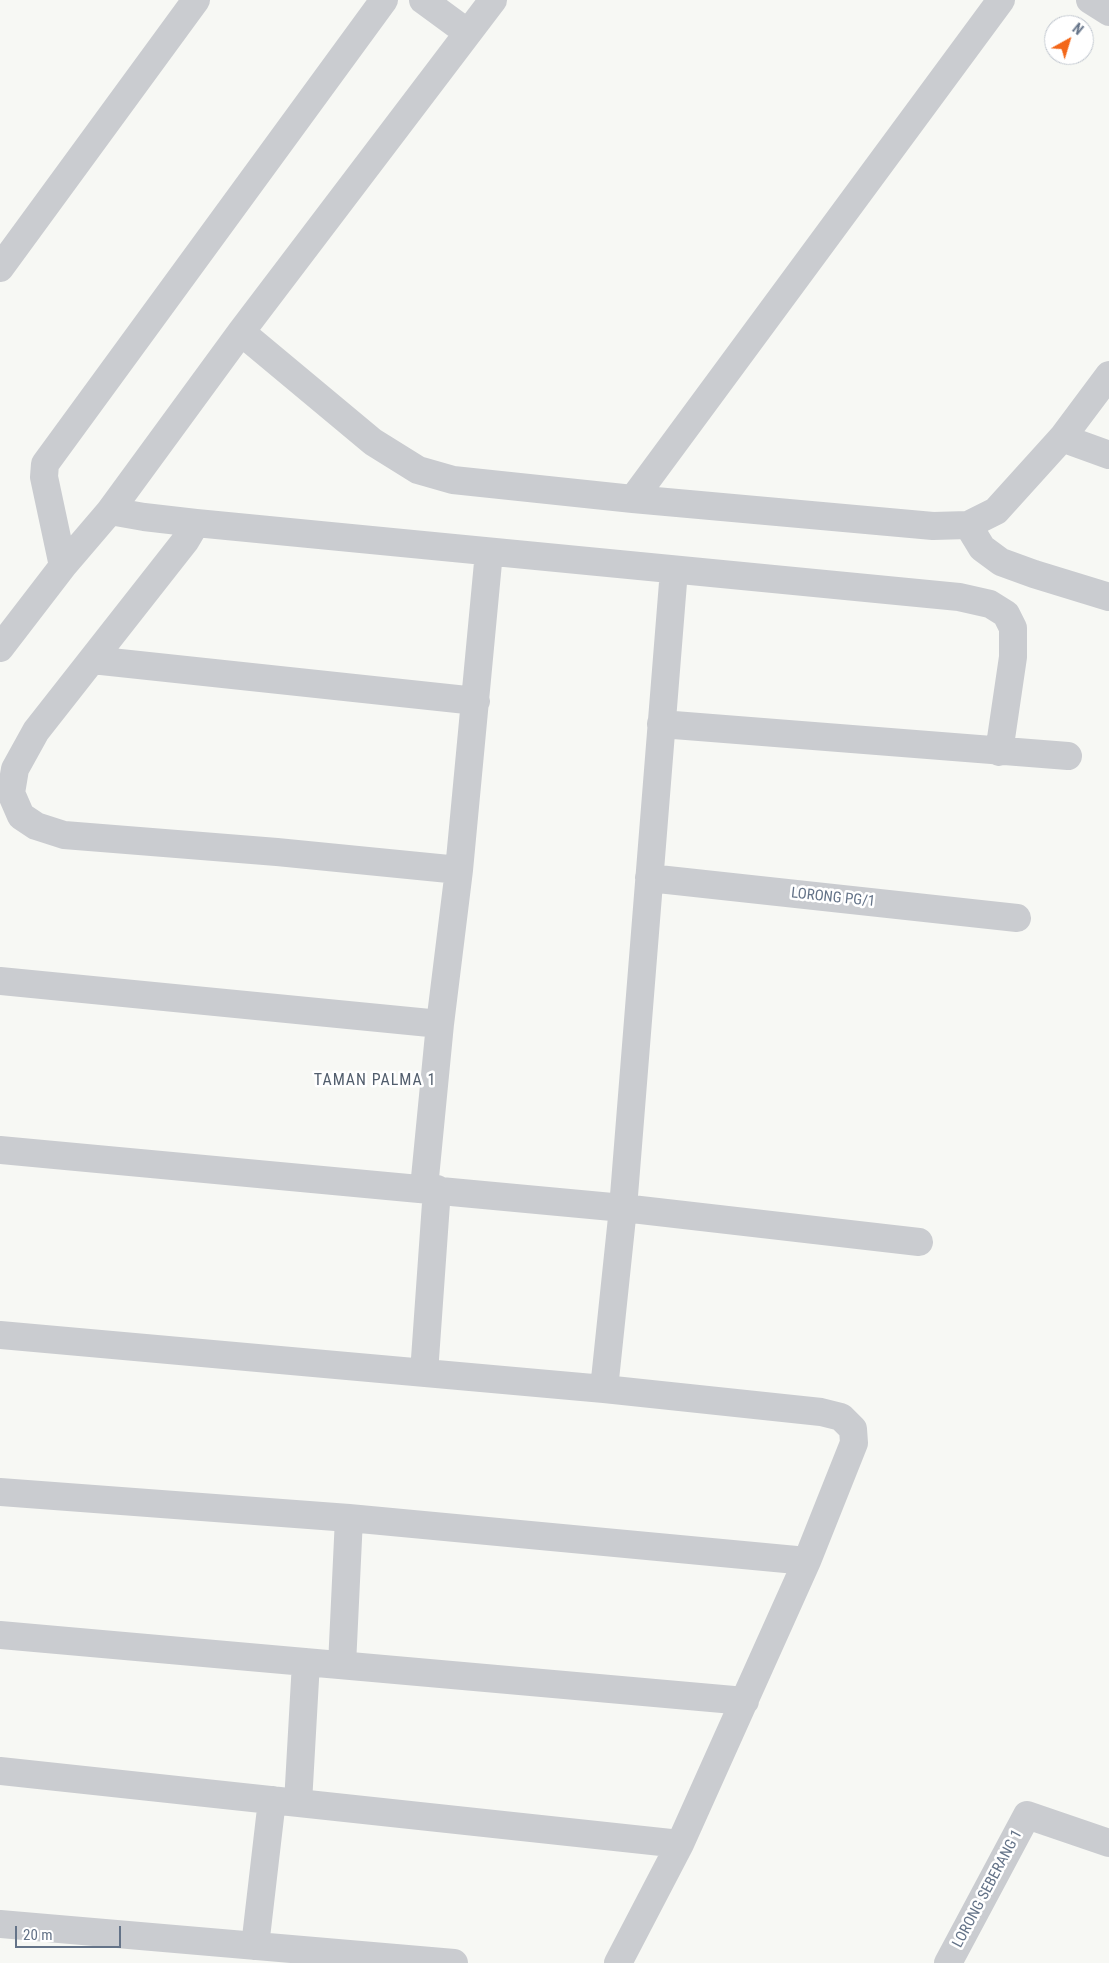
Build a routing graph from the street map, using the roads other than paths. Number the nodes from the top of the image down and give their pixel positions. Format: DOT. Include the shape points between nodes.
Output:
graph roads {
  1 [pos="196,0"];
  2 [pos="384,0"];
  3 [pos="423,0"];
  4 [pos="493,0"];
  5 [pos="1001,0"];
  6 [pos="1090,0"];
  7 [pos="1109,12"];
  8 [pos="468,33"];
  9 [pos="0,268"];
  10 [pos="241,332"];
  11 [pos="1109,376"];
  12 [pos="1062,438"];
  13 [pos="1109,455"];
  14 [pos="633,499"];
  15 [pos="110,511"];
  16 [pos="196,523"];
  17 [pos="968,525"];
  18 [pos="490,552"];
  19 [pos="63,566"];
  20 [pos="674,570"];
  21 [pos="1109,597"];
  22 [pos="0,648"];
  23 [pos="92,660"];
  24 [pos="476,701"];
  25 [pos="662,724"];
  26 [pos="998,752"];
  27 [pos="1068,756"];
  28 [pos="459,870"];
  29 [pos="649,878"];
  30 [pos="1018,918"];
  31 [pos="0,981"];
  32 [pos="440,1024"];
  33 [pos="0,1150"];
  34 [pos="430,1189"];
  35 [pos="623,1208"];
  36 [pos="919,1242"];
  37 [pos="0,1335"];
  38 [pos="424,1373"];
  39 [pos="604,1389"];
  40 [pos="0,1492"];
  41 [pos="349,1518"];
  42 [pos="807,1561"];
  43 [pos="0,1635"];
  44 [pos="306,1662"];
  45 [pos="342,1665"];
  46 [pos="745,1701"];
  47 [pos="0,1771"];
  48 [pos="285,1802"];
  49 [pos="1109,1843"];
  50 [pos="680,1844"];
  51 [pos="0,1924"];
  52 [pos="255,1946"];
  53 [pos="454,1963"];
  54 [pos="618,1963"];
  55 [pos="948,1963"];
  1 -- 9 [label="street"];
  2 -- 19 [label="street" via="45,464 44,477"];
  3 -- 8 [label="street"];
  4 -- 8 [label="street"];
  5 -- 14 [label="street"];
  6 -- 7 [label="street"];
  8 -- 10 [label="street"];
  10 -- 14 [label="street" via="373,442 418,470 453,480"];
  10 -- 15 [label="street"];
  11 -- 12 [label="street"];
  12 -- 13 [label="street"];
  12 -- 17 [label="street" via="996,511"];
  14 -- 17 [label="street" via="933,526"];
  15 -- 16 [label="street"];
  15 -- 19 [label="street"];
  16 -- 18 [label="street"];
  16 -- 23 [label="street"];
  17 -- 21 [label="street" via="982,548 1001,562"];
  18 -- 20 [label="street"];
  18 -- 24 [label="street"];
  19 -- 22 [label="street"];
  20 -- 25 [label="street"];
  20 -- 26 [label="street" via="959,597 990,604 1006,614 1013,628 1013,657"];
  23 -- 24 [label="street"];
  23 -- 28 [label="street" via="36,731 15,769 11,793 21,816 36,826 64,835"];
  24 -- 28 [label="street"];
  25 -- 26 [label="street"];
  25 -- 29 [label="street"];
  26 -- 27 [label="street"];
  28 -- 32 [label="street"];
  29 -- 30 [label="street, LORONG PG/1"];
  29 -- 35 [label="street"];
  31 -- 32 [label="street"];
  32 -- 34 [label="street"];
  33 -- 34 [label="street"];
  34 -- 35 [label="street"];
  34 -- 38 [label="street"];
  35 -- 36 [label="street"];
  35 -- 39 [label="street"];
  37 -- 38 [label="street"];
  38 -- 39 [label="street"];
  39 -- 42 [label="street" via="821,1412 841,1417 852,1429 854,1443"];
  40 -- 41 [label="street"];
  41 -- 42 [label="street"];
  41 -- 45 [label="street"];
  42 -- 46 [label="street"];
  43 -- 44 [label="street"];
  44 -- 45 [label="street"];
  44 -- 48 [label="street"];
  45 -- 46 [label="street"];
  46 -- 50 [label="street"];
  47 -- 48 [label="street"];
  48 -- 50 [label="street"];
  48 -- 52 [label="street"];
  49 -- 55 [label="street, LORONG SEBERANG 1" via="1027,1815"];
  50 -- 54 [label="street"];
  51 -- 52 [label="street"];
  52 -- 53 [label="street"];
}
